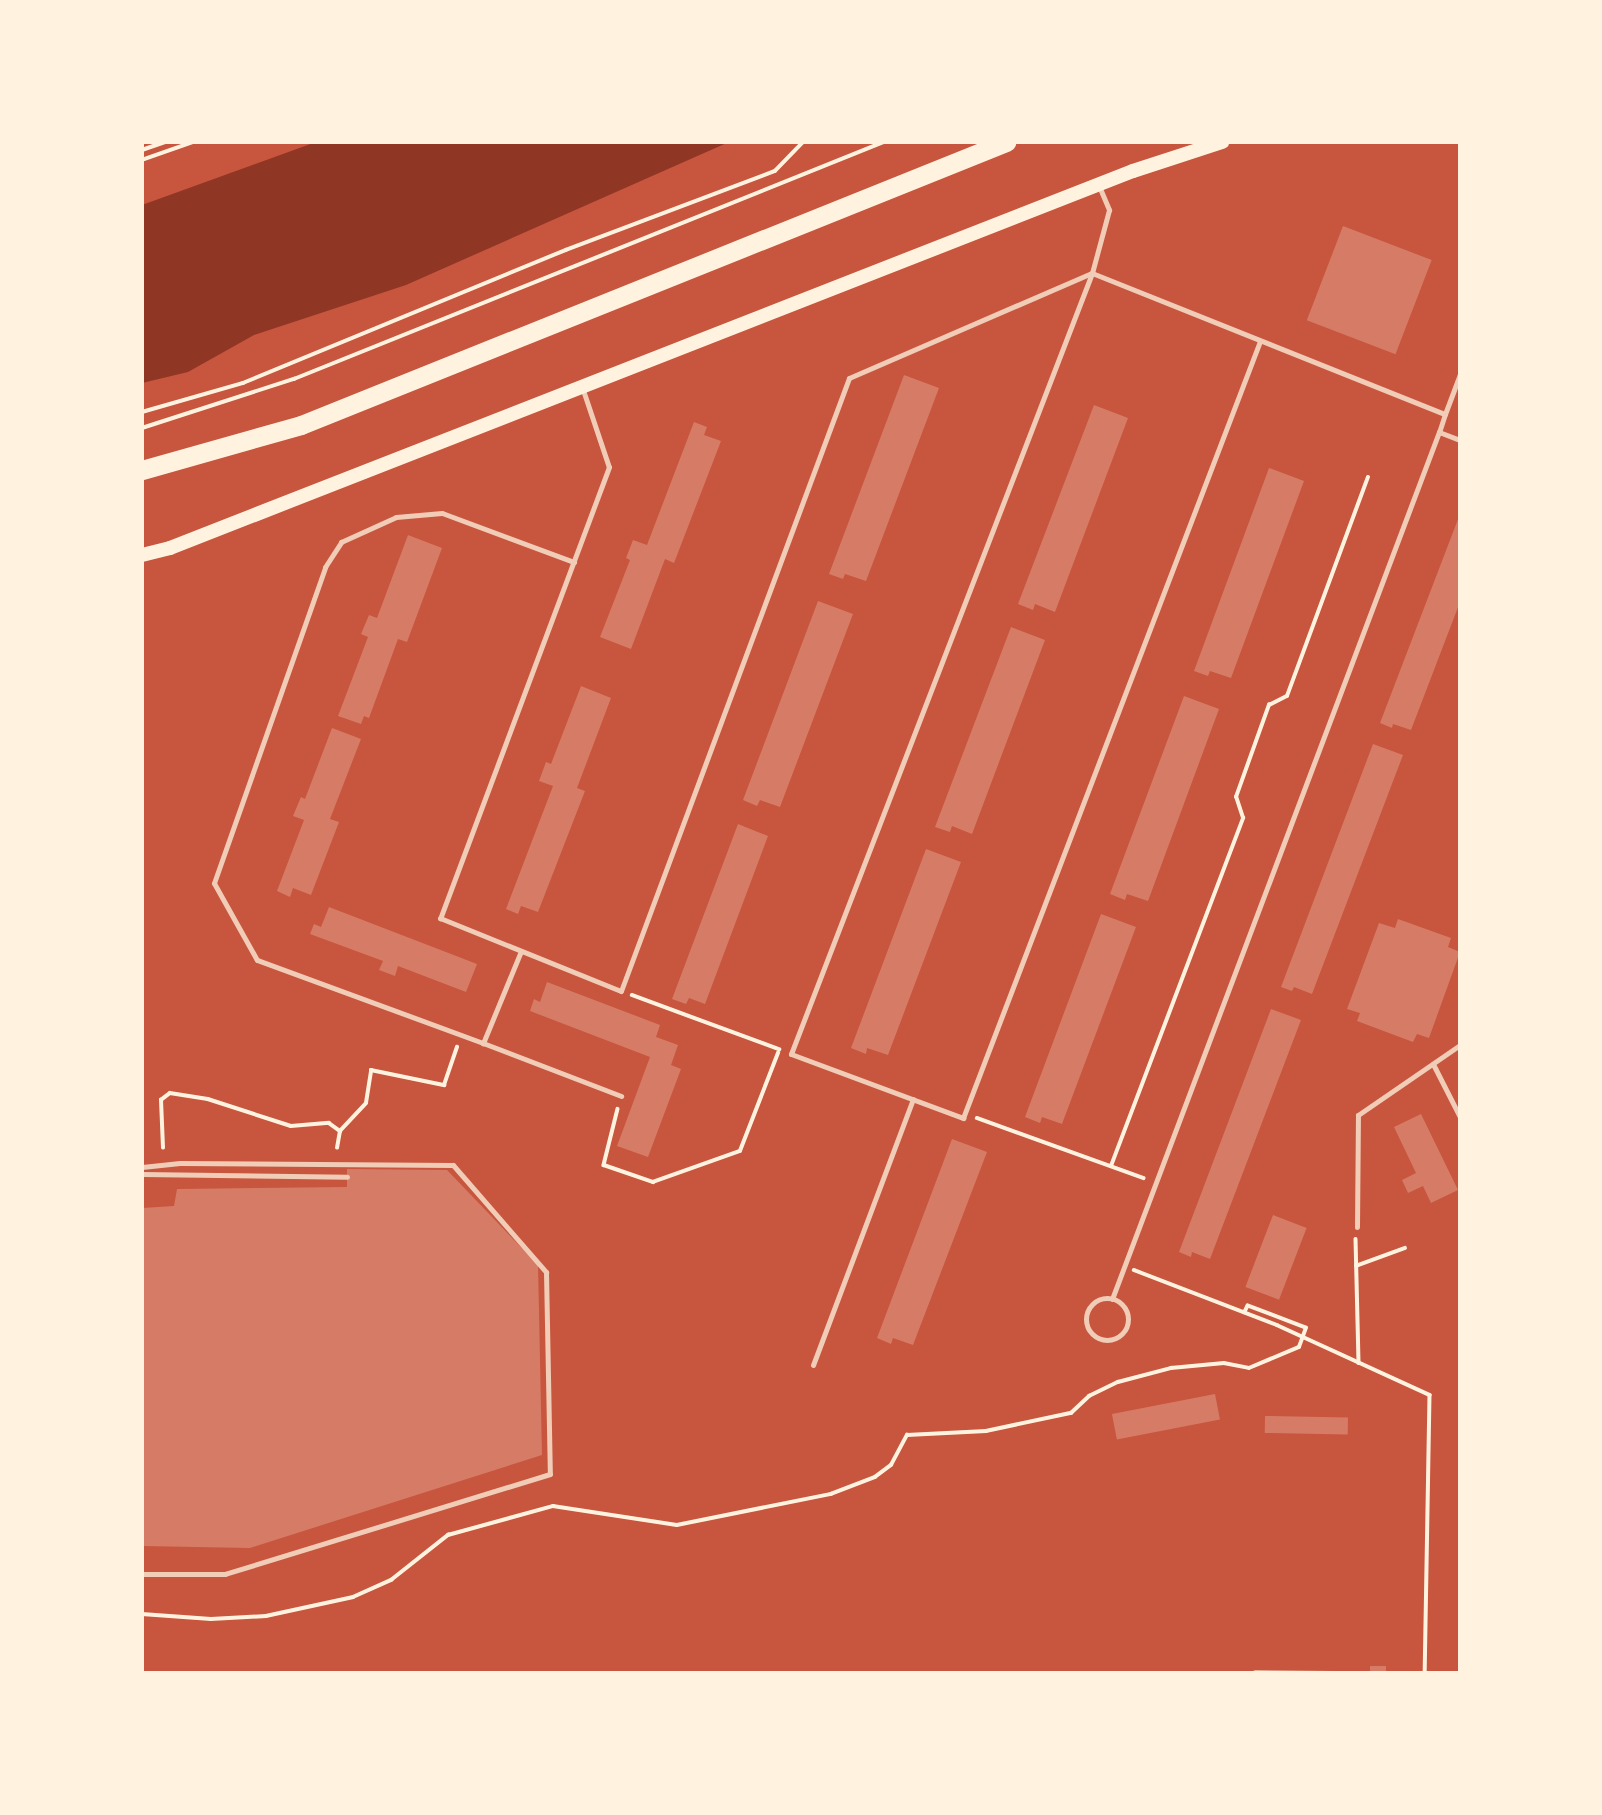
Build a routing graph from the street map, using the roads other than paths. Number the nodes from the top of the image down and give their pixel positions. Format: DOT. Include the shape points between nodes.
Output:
graph roads {
  1 [pos="1006,142"];
  2 [pos="1222,142"];
  3 [pos="1099,185"];
  4 [pos="1092,273"];
  5 [pos="1261,341"];
  6 [pos="1460,374"];
  7 [pos="582,386"];
  8 [pos="1445,414"];
  9 [pos="1439,432"];
  10 [pos="1460,440"];
  11 [pos="142,470"];
  12 [pos="142,555"];
  13 [pos="574,562"];
  14 [pos="521,951"];
  15 [pos="483,1043"];
  16 [pos="1460,1045"];
  17 [pos="1433,1064"];
  18 [pos="621,1096"];
  19 [pos="913,1099"];
  20 [pos="1460,1117"];
  21 [pos="142,1167"];
  22 [pos="142,1174"];
  23 [pos="347,1177"];
  24 [pos="1357,1227"];
  25 [pos="1112,1299"];
  26 [pos="813,1365"];
  27 [pos="142,1574"];
  1 -- 11 [label="highway" via="301,425"];
  2 -- 3 [label="main road"];
  3 -- 4 [label="lane" via="1110,210"];
  3 -- 7 [label="main road"];
  4 -- 5 [label="lane"];
  4 -- 14 [label="lane" via="849,378 621,991"];
  4 -- 19 [label="lane" via="791,1054"];
  5 -- 8 [label="lane"];
  5 -- 19 [label="lane" via="963,1118"];
  6 -- 8 [label="lane"];
  7 -- 12 [label="main road" via="170,548"];
  7 -- 13 [label="lane" via="609,467"];
  8 -- 9 [label="lane"];
  9 -- 10 [label="lane"];
  9 -- 25 [label="lane"];
  13 -- 14 [label="lane" via="440,918"];
  13 -- 15 [label="lane" via="442,513 396,517 341,542 325,567 214,883 257,960"];
  14 -- 15 [label="lane"];
  15 -- 18 [label="lane"];
  16 -- 17 [label="lane"];
  17 -- 20 [label="lane"];
  17 -- 24 [label="lane" via="1358,1115"];
  19 -- 26 [label="lane"];
  21 -- 27 [label="lane" via="180,1163 453,1165 546,1272 550,1475 225,1574"];
  22 -- 23 [label="lane"];
  25 -- 25 [label="lane" via="1124,1307 1128,1320 1117,1337 1104,1340 1088,1328 1087,1315 1099,1300"];
}
